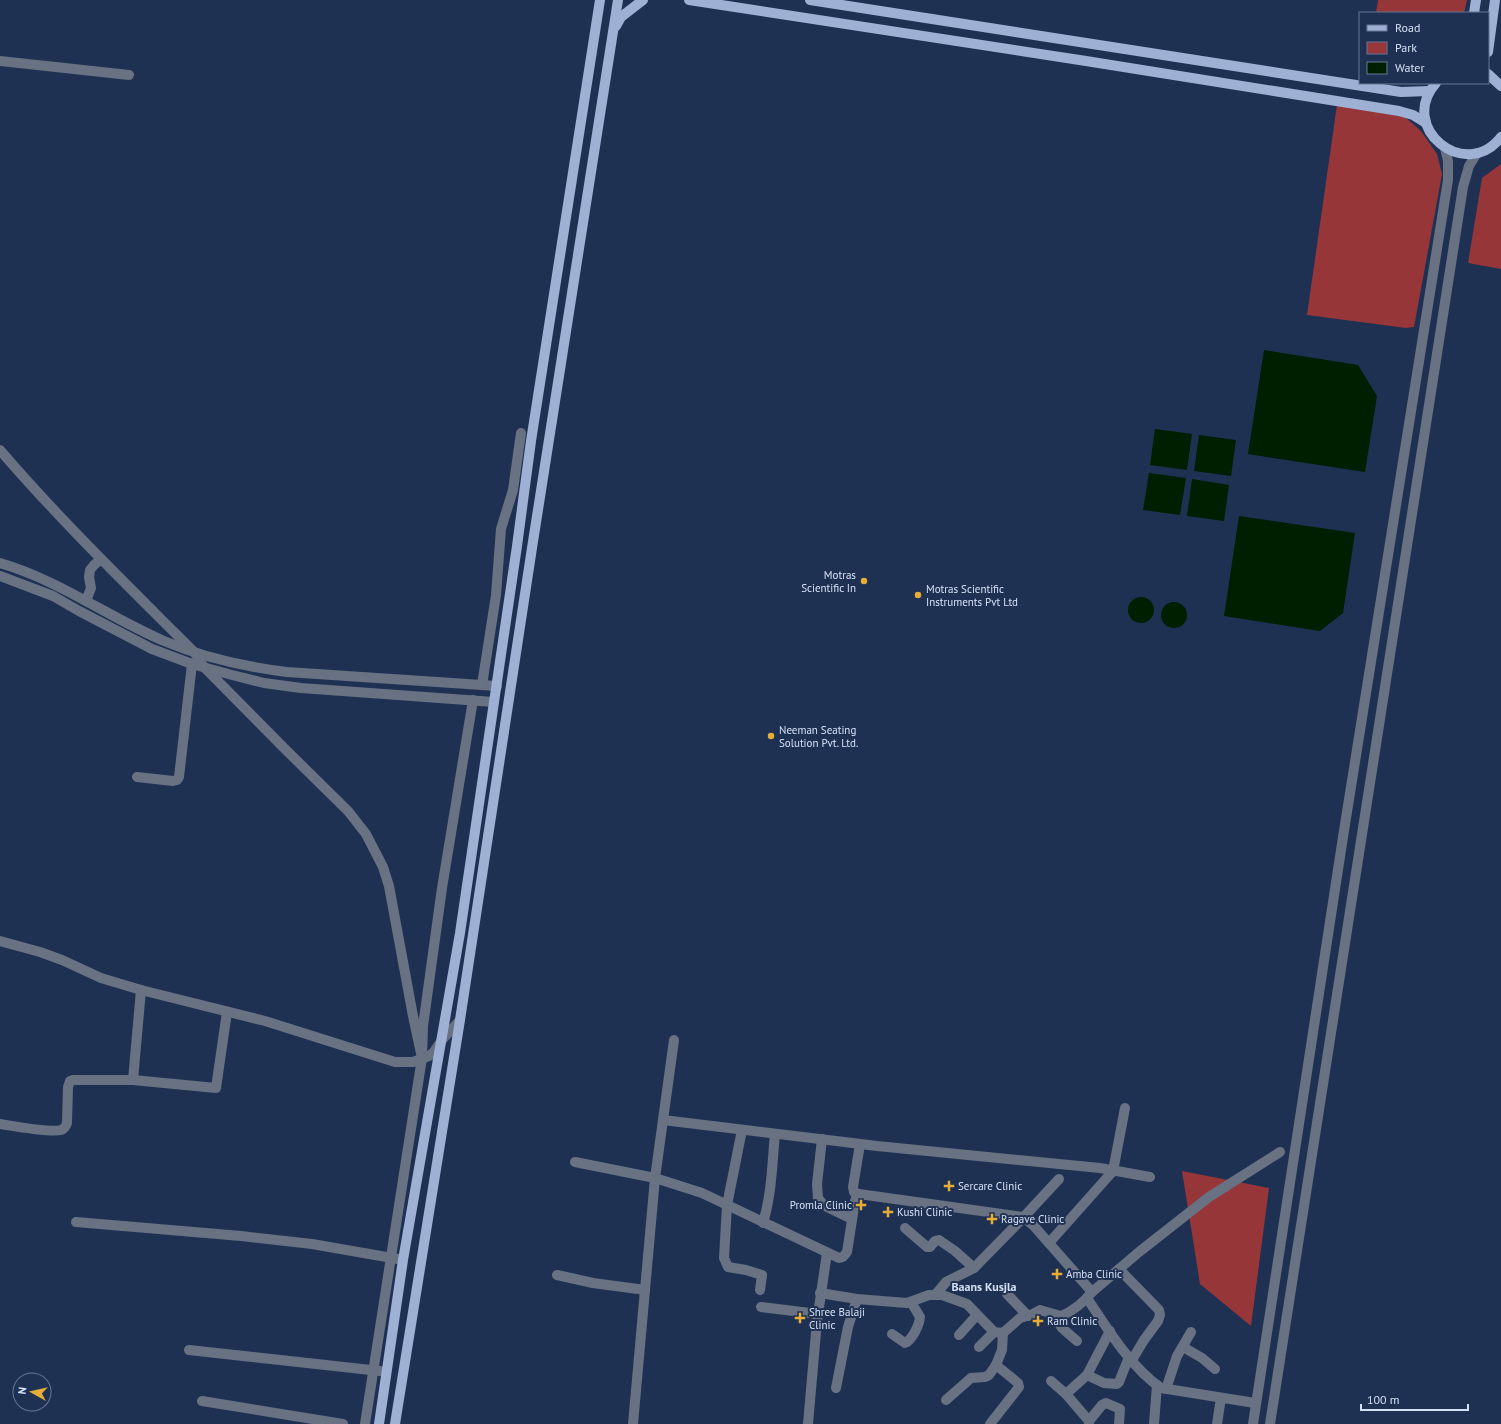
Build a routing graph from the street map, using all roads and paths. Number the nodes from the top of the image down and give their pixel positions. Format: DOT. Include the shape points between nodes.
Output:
graph roads {
  1 [pos="600,0"];
  2 [pos="618,0"];
  3 [pos="643,0"];
  4 [pos="689,0"];
  5 [pos="810,0"];
  6 [pos="1476,0"];
  7 [pos="1495,0"];
  8 [pos="1474,12"];
  9 [pos="613,30"];
  10 [pos="1489,45"];
  11 [pos="0,61"];
  12 [pos="129,75"];
  13 [pos="1489,75"];
  14 [pos="1435,84"];
  15 [pos="1501,86"];
  16 [pos="1429,91"];
  17 [pos="1426,123"];
  18 [pos="1501,137"];
  19 [pos="1445,148"];
  20 [pos="1477,153"];
  21 [pos="522,433"];
  22 [pos="531,441"];
  23 [pos="549,444"];
  24 [pos="0,450"];
  25 [pos="101,559"];
  26 [pos="0,563"];
  27 [pos="0,576"];
  28 [pos="86,601"];
  29 [pos="194,652"];
  30 [pos="192,664"];
  31 [pos="204,667"];
  32 [pos="482,685"];
  33 [pos="497,686"];
  34 [pos="473,700"];
  35 [pos="494,702"];
  36 [pos="138,777"];
  37 [pos="0,941"];
  38 [pos="141,990"];
  39 [pos="450,991"];
  40 [pos="463,993"];
  41 [pos="227,1012"];
  42 [pos="460,1020"];
  43 [pos="442,1040"];
  44 [pos="674,1040"];
  45 [pos="422,1058"];
  46 [pos="133,1080"];
  47 [pos="1125,1108"];
  48 [pos="663,1120"];
  49 [pos="0,1124"];
  50 [pos="742,1130"];
  51 [pos="775,1134"];
  52 [pos="822,1139"];
  53 [pos="860,1144"];
  54 [pos="1280,1152"];
  55 [pos="575,1162"];
  56 [pos="1113,1171"];
  57 [pos="1150,1177"];
  58 [pos="655,1178"];
  59 [pos="1059,1179"];
  60 [pos="858,1195"];
  61 [pos="727,1205"];
  62 [pos="1023,1217"];
  63 [pos="852,1218"];
  64 [pos="76,1222"];
  65 [pos="763,1223"];
  66 [pos="905,1228"];
  67 [pos="1049,1244"];
  68 [pos="827,1253"];
  69 [pos="391,1257"];
  70 [pos="403,1260"];
  71 [pos="974,1268"];
  72 [pos="1119,1269"];
  73 [pos="558,1275"];
  74 [pos="645,1290"];
  75 [pos="760,1290"];
  76 [pos="820,1293"];
  77 [pos="936,1294"];
  78 [pos="1007,1294"];
  79 [pos="1090,1295"];
  80 [pos="857,1298"];
  81 [pos="912,1302"];
  82 [pos="761,1307"];
  83 [pos="818,1314"];
  84 [pos="977,1315"];
  85 [pos="1028,1316"];
  86 [pos="1062,1316"];
  87 [pos="1110,1331"];
  88 [pos="1192,1332"];
  89 [pos="998,1333"];
  90 [pos="892,1334"];
  91 [pos="959,1335"];
  92 [pos="1077,1341"];
  93 [pos="979,1347"];
  94 [pos="1183,1347"];
  95 [pos="189,1350"];
  96 [pos="1131,1359"];
  97 [pos="1262,1360"];
  98 [pos="1279,1362"];
  99 [pos="996,1365"];
  100 [pos="1215,1369"];
  101 [pos="374,1370"];
  102 [pos="387,1372"];
  103 [pos="1087,1375"];
  104 [pos="1051,1381"];
  105 [pos="1161,1387"];
  106 [pos="836,1388"];
  107 [pos="1066,1394"];
  108 [pos="1221,1398"];
  109 [pos="946,1400"];
  110 [pos="202,1401"];
  111 [pos="1255,1403"];
  112 [pos="1089,1422"];
  113 [pos="343,1424"];
  114 [pos="365,1424"];
  115 [pos="378,1424"];
  116 [pos="396,1424"];
  117 [pos="633,1424"];
  118 [pos="808,1424"];
  119 [pos="990,1424"];
  120 [pos="1119,1424"];
  121 [pos="1154,1424"];
  122 [pos="1216,1424"];
  123 [pos="1253,1424"];
  124 [pos="1270,1424"];
  1 -- 22 [label="main road"];
  2 -- 9 [label="main road"];
  3 -- 9 [label="main road" via="621,17"];
  4 -- 17 [label="main road" via="1086,60 1399,111 1413,115"];
  5 -- 16 [label="main road" via="1401,92"];
  6 -- 8 [label="main road"];
  7 -- 10 [label="main road"];
  9 -- 23 [label="main road"];
  11 -- 12 [label="street"];
  13 -- 15 [label="main road"];
  14 -- 16 [label="main road"];
  16 -- 17 [label="main road" via="1424,107"];
  17 -- 19 [label="main road" via="1433,137"];
  18 -- 20 [label="main road" via="1488,149"];
  19 -- 20 [label="main road" via="1461,154"];
  19 -- 97 [label="street" via="1448,180"];
  20 -- 98 [label="street" via="1469,166 1463,187"];
  21 -- 32 [label="street" via="513,490 501,529 496,595"];
  22 -- 23 [label="main road"];
  22 -- 33 [label="main road"];
  23 -- 40 [label="main road"];
  24 -- 25 [label="street"];
  25 -- 28 [label="street" via="90,570 91,588"];
  25 -- 29 [label="street"];
  26 -- 28 [label="street" via="29,573"];
  27 -- 30 [label="street" via="53,596 136,641"];
  28 -- 29 [label="street" via="143,631"];
  29 -- 31 [label="street"];
  29 -- 32 [label="street" via="269,670"];
  30 -- 31 [label="street"];
  30 -- 36 [label="street" via="179,777 174,781"];
  31 -- 34 [label="street" via="282,686"];
  31 -- 45 [label="street" via="348,811 366,834 383,866 389,886"];
  32 -- 33 [label="street"];
  33 -- 35 [label="main road"];
  34 -- 35 [label="street"];
  34 -- 45 [label="street" via="423,1026"];
  35 -- 39 [label="main road"];
  37 -- 38 [label="street" via="40,952 101,978"];
  38 -- 41 [label="street"];
  38 -- 46 [label="street"];
  39 -- 40 [label="main road"];
  39 -- 43 [label="main road"];
  40 -- 42 [label="main road"];
  41 -- 45 [label="street" via="265,1021 381,1058 403,1062 413,1062"];
  41 -- 46 [label="street" via="216,1088"];
  42 -- 43 [label="street"];
  42 -- 116 [label="main road"];
  43 -- 45 [label="street" via="433,1052"];
  43 -- 70 [label="main road"];
  44 -- 48 [label="street"];
  45 -- 69 [label="street"];
  46 -- 49 [label="street" via="70,1081 67,1123 62,1130"];
  47 -- 56 [label="street"];
  48 -- 50 [label="street"];
  48 -- 58 [label="street"];
  50 -- 51 [label="street"];
  50 -- 61 [label="street"];
  51 -- 52 [label="street"];
  51 -- 65 [label="street" via="772,1182"];
  52 -- 53 [label="street"];
  52 -- 63 [label="street" via="818,1198 827,1207"];
  53 -- 56 [label="street"];
  53 -- 60 [label="street" via="853,1187"];
  54 -- 72 [label="street" via="1209,1197"];
  55 -- 58 [label="street"];
  56 -- 57 [label="street"];
  56 -- 67 [label="street"];
  58 -- 61 [label="street" via="702,1193"];
  58 -- 74 [label="street"];
  59 -- 62 [label="street"];
  60 -- 62 [label="street"];
  60 -- 63 [label="street"];
  61 -- 65 [label="street"];
  61 -- 75 [label="street" via="724,1258 728,1267 762,1275"];
  62 -- 67 [label="street"];
  62 -- 71 [label="street"];
  63 -- 68 [label="street" via="845,1256 839,1258"];
  64 -- 69 [label="street" via="241,1236"];
  65 -- 68 [label="street"];
  66 -- 71 [label="street" via="926,1246 930,1247 938,1240"];
  67 -- 79 [label="street"];
  68 -- 76 [label="street"];
  69 -- 70 [label="street"];
  69 -- 101 [label="street"];
  70 -- 102 [label="main road"];
  71 -- 77 [label="street" via="946,1282"];
  72 -- 79 [label="street"];
  72 -- 96 [label="street" via="1159,1310 1160,1315"];
  73 -- 74 [label="street"];
  74 -- 117 [label="street"];
  76 -- 80 [label="street"];
  76 -- 83 [label="street"];
  77 -- 81 [label="street"];
  77 -- 84 [label="street" via="967,1304"];
  78 -- 85 [label="street"];
  79 -- 86 [label="street"];
  79 -- 87 [label="street"];
  80 -- 81 [label="street"];
  80 -- 106 [label="street" via="848,1327"];
  81 -- 90 [label="street" via="920,1317 911,1337 905,1343"];
  82 -- 83 [label="street"];
  83 -- 118 [label="street"];
  84 -- 89 [label="street"];
  84 -- 91 [label="street"];
  85 -- 86 [label="street" via="1041,1310"];
  85 -- 89 [label="street" via="1020,1318"];
  86 -- 92 [label="street" via="1060,1325"];
  87 -- 96 [label="street"];
  87 -- 103 [label="street"];
  88 -- 94 [label="street"];
  89 -- 93 [label="street"];
  89 -- 99 [label="street" via="1002,1350"];
  94 -- 100 [label="street"];
  94 -- 105 [label="street"];
  95 -- 101 [label="street"];
  96 -- 103 [label="street" via="1117,1384 1104,1383"];
  96 -- 105 [label="street"];
  97 -- 98 [label="street"];
  97 -- 111 [label="street"];
  98 -- 124 [label="street"];
  99 -- 109 [label="street" via="987,1377 970,1378"];
  99 -- 119 [label="street" via="1018,1383 1019,1387"];
  101 -- 102 [label="street"];
  101 -- 114 [label="street"];
  102 -- 115 [label="main road"];
  103 -- 107 [label="street"];
  104 -- 107 [label="street"];
  105 -- 108 [label="street"];
  105 -- 121 [label="street"];
  107 -- 112 [label="street"];
  108 -- 111 [label="street"];
  108 -- 122 [label="street"];
  110 -- 113 [label="street"];
  111 -- 123 [label="street"];
  112 -- 120 [label="street" via="1102,1405 1108,1404 1120,1409"];
}
